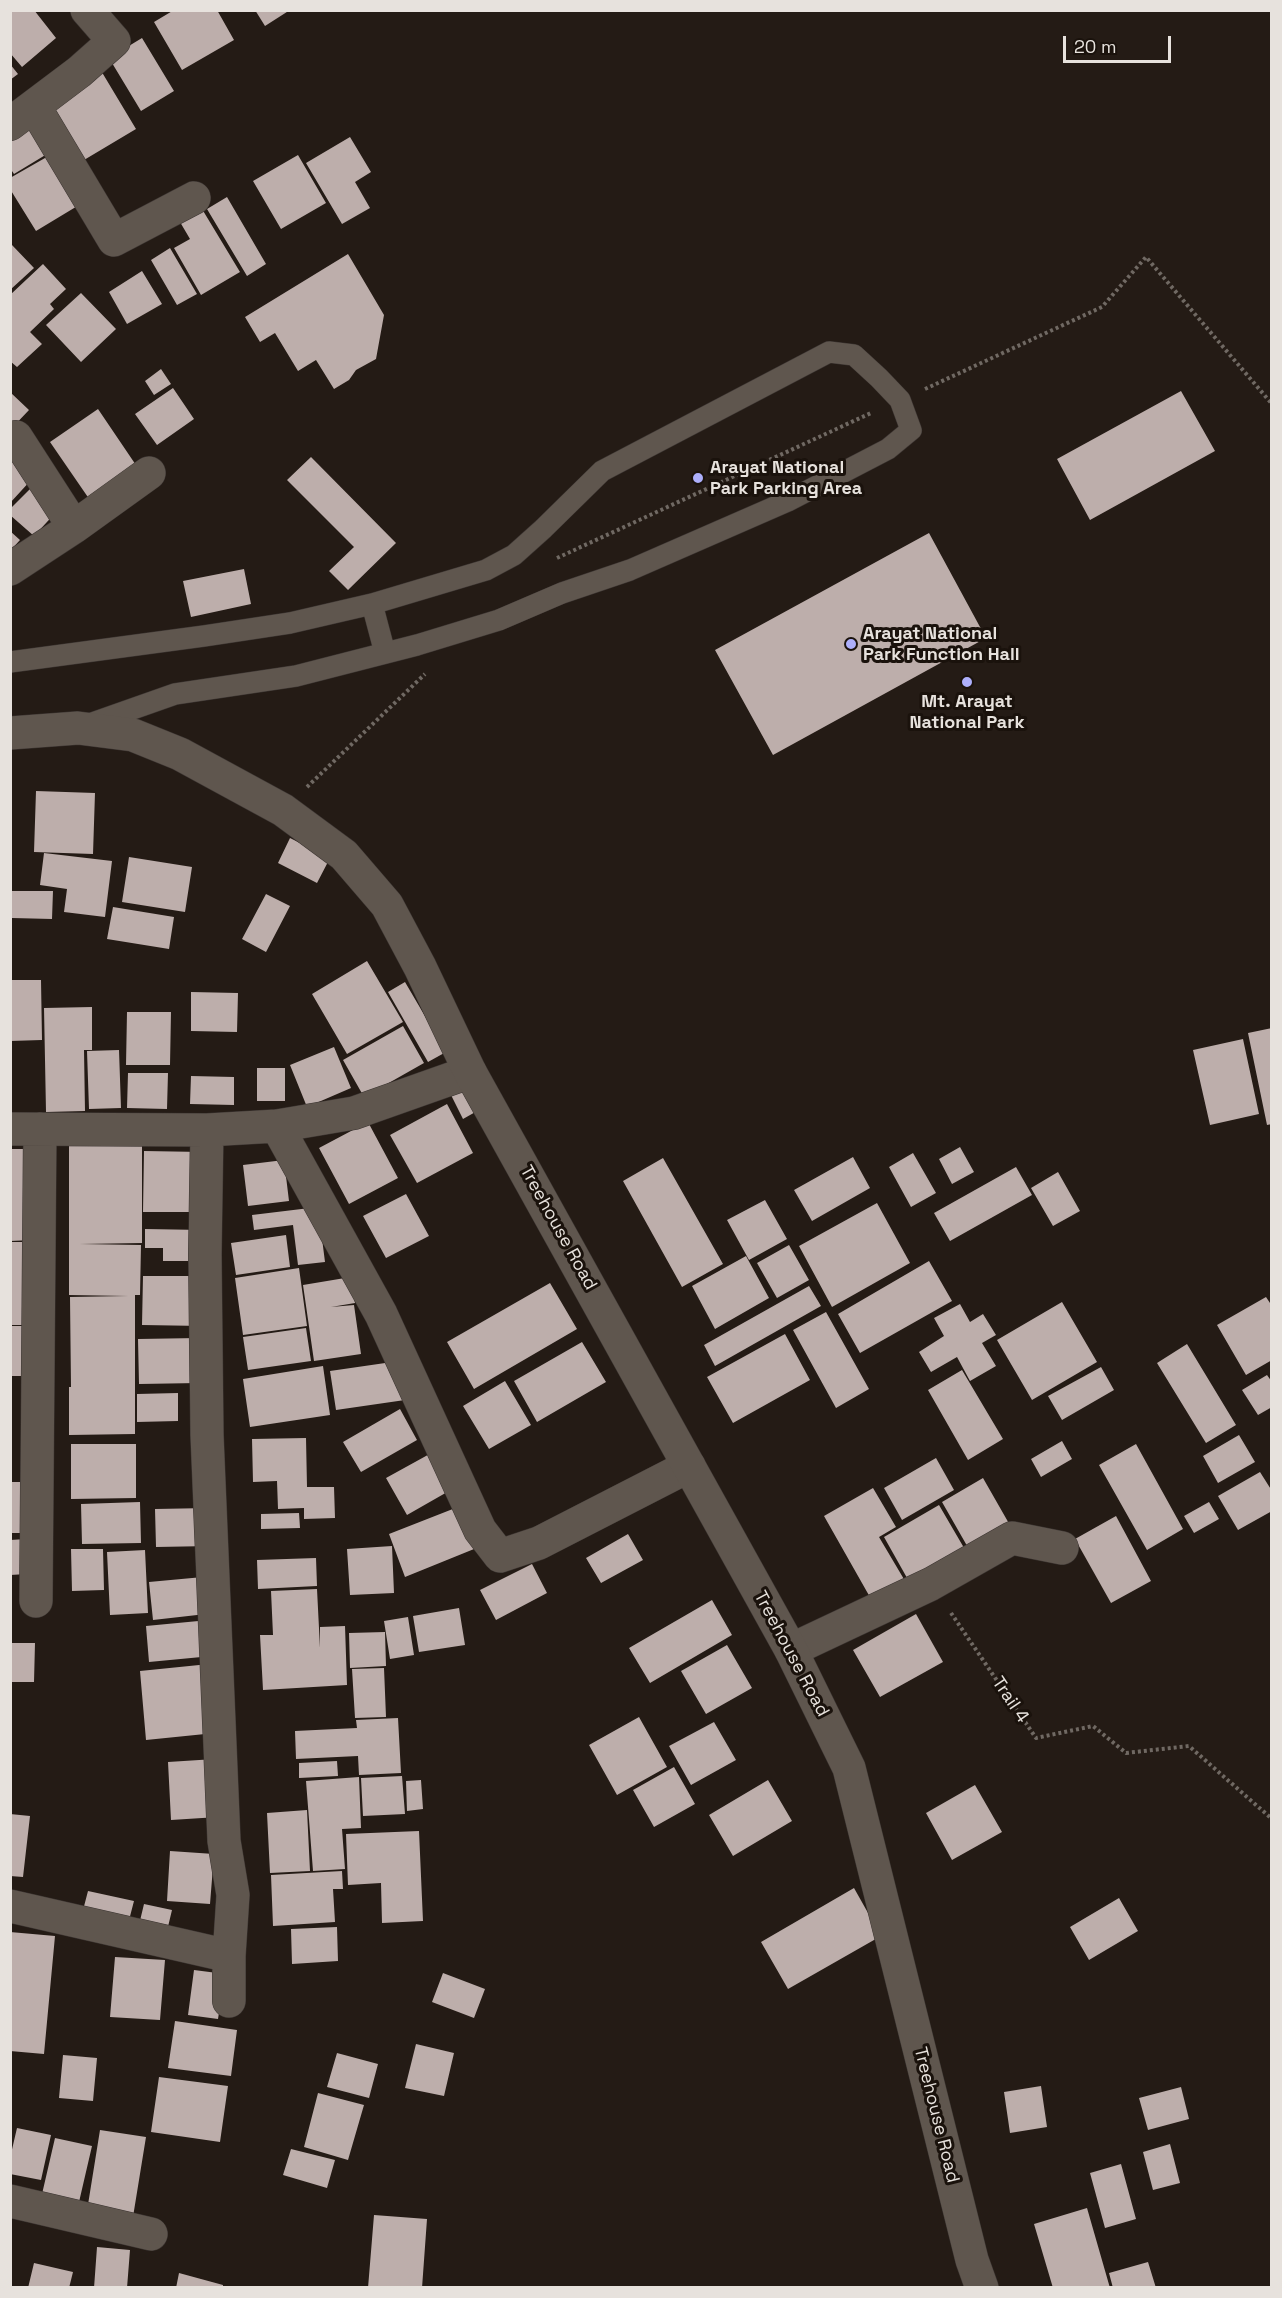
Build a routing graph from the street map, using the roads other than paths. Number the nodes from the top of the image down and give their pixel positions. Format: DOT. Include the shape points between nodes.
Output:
graph roads {
  1 [pos="87,10"];
  2 [pos="22,115"];
  3 [pos="194,198"];
  4 [pos="16,437"];
  5 [pos="149,473"];
  6 [pos="74,527"];
  7 [pos="10,569"];
  8 [pos="372,604"];
  9 [pos="385,653"];
  10 [pos="10,662"];
  11 [pos="78,728"];
  12 [pos="10,733"];
  13 [pos="470,1071"];
  14 [pos="277,1126"];
  15 [pos="25,1129"];
  16 [pos="207,1130"];
  17 [pos="688,1466"];
  18 [pos="1062,1548"];
  19 [pos="36,1601"];
  20 [pos="791,1650"];
  21 [pos="10,1906"];
  22 [pos="229,1956"];
  23 [pos="229,2001"];
  24 [pos="10,2201"];
  25 [pos="151,2234"];
  26 [pos="982,2288"];
  1 -- 2 [label="street" via="114,41"];
  2 -- 3 [label="street" via="114,240"];
  4 -- 6 [label="street"];
  5 -- 6 [label="street"];
  6 -- 7 [label="street"];
  8 -- 9 [label="lane"];
  8 -- 9 [label="lane" via="486,570 521,549 602,471 829,352 854,355 879,378 900,400 911,430 888,449 788,501 630,570 499,620"];
  8 -- 10 [label="lane" via="279,624"];
  9 -- 11 [label="lane" via="296,676 175,694"];
  11 -- 12 [label="street, Treehouse Road"];
  11 -- 13 [label="street, Treehouse Road" via="133,735 180,754 283,810 345,855 387,905"];
  13 -- 14 [label="street" via="354,1113"];
  13 -- 17 [label="street, Treehouse Road"];
  14 -- 16 [label="street"];
  14 -- 17 [label="street" via="381,1314 480,1530 500,1556 539,1543"];
  15 -- 16 [label="street"];
  15 -- 19 [label="street"];
  16 -- 22 [label="street" via="207,1435 224,1841 233,1895"];
  17 -- 20 [label="street, Treehouse Road"];
  18 -- 20 [label="street" via="1012,1538 931,1584"];
  20 -- 26 [label="street, Treehouse Road" via="849,1768"];
  21 -- 22 [label="street"];
  22 -- 23 [label="street"];
  24 -- 25 [label="street"];
}
